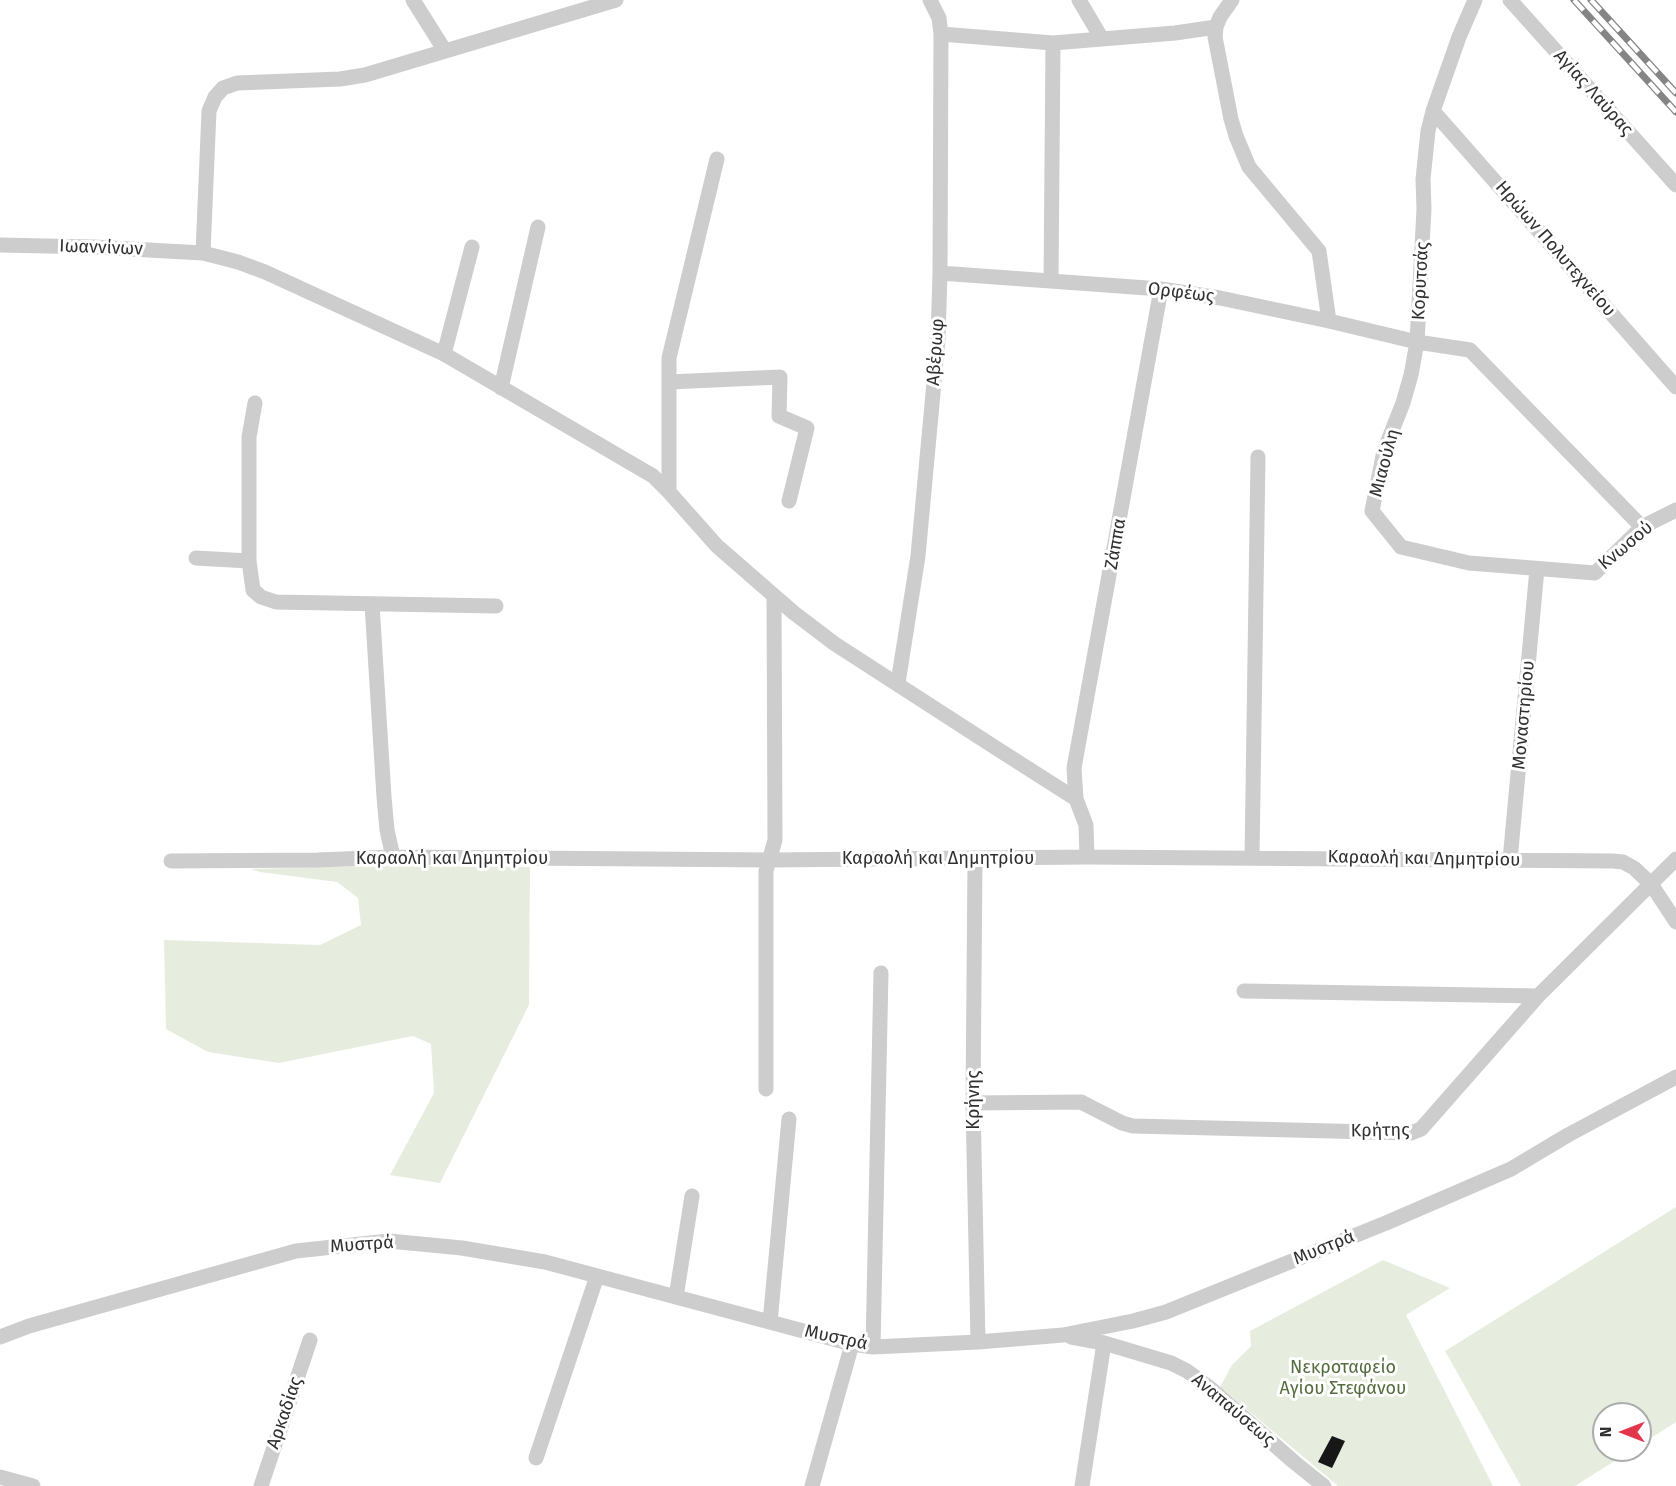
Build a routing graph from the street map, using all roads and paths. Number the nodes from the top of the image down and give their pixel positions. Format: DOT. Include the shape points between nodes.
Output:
graph roads {
  1 [pos="413,0"];
  2 [pos="616,0"];
  3 [pos="930,0"];
  4 [pos="1079,0"];
  5 [pos="1232,0"];
  6 [pos="1475,0"];
  7 [pos="1510,0"];
  8 [pos="1216,27"];
  9 [pos="942,34"];
  10 [pos="1102,39"];
  11 [pos="1053,43"];
  12 [pos="445,51"];
  13 [pos="1433,111"];
  14 [pos="717,159"];
  15 [pos="1676,185"];
  16 [pos="538,227"];
  17 [pos="0,245"];
  18 [pos="472,247"];
  19 [pos="203,253"];
  20 [pos="940,273"];
  21 [pos="1051,281"];
  22 [pos="1161,289"];
  23 [pos="1329,321"];
  24 [pos="1417,342"];
  25 [pos="444,354"];
  26 [pos="669,382"];
  27 [pos="1676,387"];
  28 [pos="501,388"];
  29 [pos="255,403"];
  30 [pos="1258,457"];
  31 [pos="669,492"];
  32 [pos="789,501"];
  33 [pos="1676,510"];
  34 [pos="1642,527"];
  35 [pos="196,558"];
  36 [pos="249,561"];
  37 [pos="1537,569"];
  38 [pos="774,596"];
  39 [pos="372,604"];
  40 [pos="496,606"];
  41 [pos="898,683"];
  42 [pos="1076,799"];
  43 [pos="393,857"];
  44 [pos="1087,857"];
  45 [pos="975,858"];
  46 [pos="1252,858"];
  47 [pos="1676,859"];
  48 [pos="771,860"];
  49 [pos="1510,860"];
  50 [pos="171,861"];
  51 [pos="1652,884"];
  52 [pos="1676,922"];
  53 [pos="881,973"];
  54 [pos="1244,991"];
  55 [pos="1538,996"];
  56 [pos="1676,1077"];
  57 [pos="766,1089"];
  58 [pos="973,1103"];
  59 [pos="789,1119"];
  60 [pos="692,1196"];
  61 [pos="597,1276"];
  62 [pos="676,1297"];
  63 [pos="770,1322"];
  64 [pos="1063,1335"];
  65 [pos="0,1337"];
  66 [pos="310,1340"];
  67 [pos="978,1342"];
  68 [pos="1104,1343"];
  69 [pos="852,1344"];
  70 [pos="873,1347"];
  71 [pos="536,1458"];
  72 [pos="0,1477"];
  73 [pos="33,1486"];
  74 [pos="261,1486"];
  75 [pos="812,1486"];
  76 [pos="1082,1486"];
  77 [pos="1324,1486"];
  1 -- 12 [label="street"];
  2 -- 12 [label="street"];
  3 -- 9 [label="street, Αβέρωφ"];
  4 -- 10 [label="street"];
  5 -- 8 [label="street"];
  6 -- 13 [label="street, Κορυτσάς"];
  7 -- 15 [label="street, Αγίας Λαύρας"];
  8 -- 10 [label="street"];
  8 -- 23 [label="street" via="1231,119 1243,154 1249,167 1319,250"];
  9 -- 11 [label="street"];
  9 -- 20 [label="street, Αβέρωφ"];
  10 -- 11 [label="street"];
  11 -- 21 [label="street"];
  12 -- 19 [label="street" via="365,75 237,83 223,88 209,111"];
  13 -- 24 [label="street, Κορυτσάς" via="1423,179"];
  13 -- 27 [label="street, Ηρώων Πολυτεχνείου"];
  14 -- 26 [label="street" via="669,358"];
  16 -- 28 [label="street"];
  17 -- 19 [label="street, Ιωαννίνων"];
  18 -- 25 [label="street"];
  19 -- 25 [label="street, Ιωαννίνων" via="265,272"];
  20 -- 21 [label="street, Ορφέως"];
  20 -- 41 [label="street, Αβέρωφ" via="926,480"];
  21 -- 22 [label="street, Ορφέως"];
  22 -- 23 [label="street, Ορφέως"];
  22 -- 42 [label="street, Ζάππα" via="1074,768"];
  23 -- 24 [label="street, Ορφέως"];
  24 -- 34 [label="street, Κορυτσάς" via="1470,350"];
  24 -- 37 [label="street, Μιαούλη" via="1403,403 1384,451 1372,511 1401,547 1469,563"];
  25 -- 28 [label="street, Ιωαννίνων"];
  26 -- 31 [label="street"];
  26 -- 32 [label="street" via="780,377 779,416 807,428"];
  28 -- 31 [label="street, Ιωαννίνων" via="652,476"];
  29 -- 36 [label="street" via="249,437"];
  30 -- 46 [label="street"];
  31 -- 38 [label="street, Ιωαννίνων" via="717,546"];
  33 -- 34 [label="street, Κνωσού"];
  34 -- 37 [label="street, Κνωσού" via="1595,573"];
  35 -- 36 [label="street"];
  36 -- 39 [label="street" via="253,590 261,597 276,602"];
  37 -- 49 [label="street, Μοναστηρίου"];
  38 -- 41 [label="street, Ιωαννίνων" via="835,644"];
  38 -- 48 [label="street" via="775,840"];
  39 -- 40 [label="street"];
  39 -- 43 [label="street" via="385,808"];
  41 -- 42 [label="street, Ιωαννίνων"];
  42 -- 44 [label="street, Ζάππα" via="1086,825"];
  43 -- 48 [label="street, Καραολή και Δημητρίου"];
  43 -- 50 [label="street, Καραολή και Δημητρίου"];
  44 -- 45 [label="street, Καραολή και Δημητρίου"];
  44 -- 46 [label="street, Καραολή και Δημητρίου"];
  45 -- 48 [label="street, Καραολή και Δημητρίου"];
  45 -- 58 [label="street, Κρήνης"];
  46 -- 49 [label="street, Καραολή και Δημητρίου"];
  47 -- 51 [label="street, Κρήτης"];
  48 -- 57 [label="street" via="766,871"];
  49 -- 51 [label="street, Καραολή και Δημητρίου" via="1623,862"];
  51 -- 52 [label="street, Καραολή και Δημητρίου"];
  51 -- 55 [label="street, Κρήτης"];
  53 -- 70 [label="street"];
  54 -- 55 [label="street"];
  55 -- 58 [label="street, Κρήτης" via="1421,1130 1411,1133 1133,1126 1081,1102"];
  56 -- 64 [label="street, Μυστρά" via="1511,1169 1386,1223 1166,1312"];
  58 -- 67 [label="street, Κρήνης"];
  59 -- 63 [label="street"];
  60 -- 62 [label="street"];
  61 -- 62 [label="street, Μυστρά"];
  61 -- 65 [label="street, Μυστρά" via="504,1255 389,1241 296,1251"];
  61 -- 71 [label="street"];
  62 -- 63 [label="street, Μυστρά"];
  63 -- 69 [label="street, Μυστρά"];
  64 -- 67 [label="street, Μυστρά"];
  64 -- 68 [label="street, Αναπαύσεως"];
  66 -- 74 [label="street, Αρκαδίας"];
  67 -- 70 [label="street, Μυστρά"];
  68 -- 76 [label="street"];
  68 -- 77 [label="street, Αναπαύσεως" via="1187,1371"];
  69 -- 70 [label="street, Μυστρά"];
  69 -- 75 [label="street"];
  72 -- 73 [label="street"];
}
